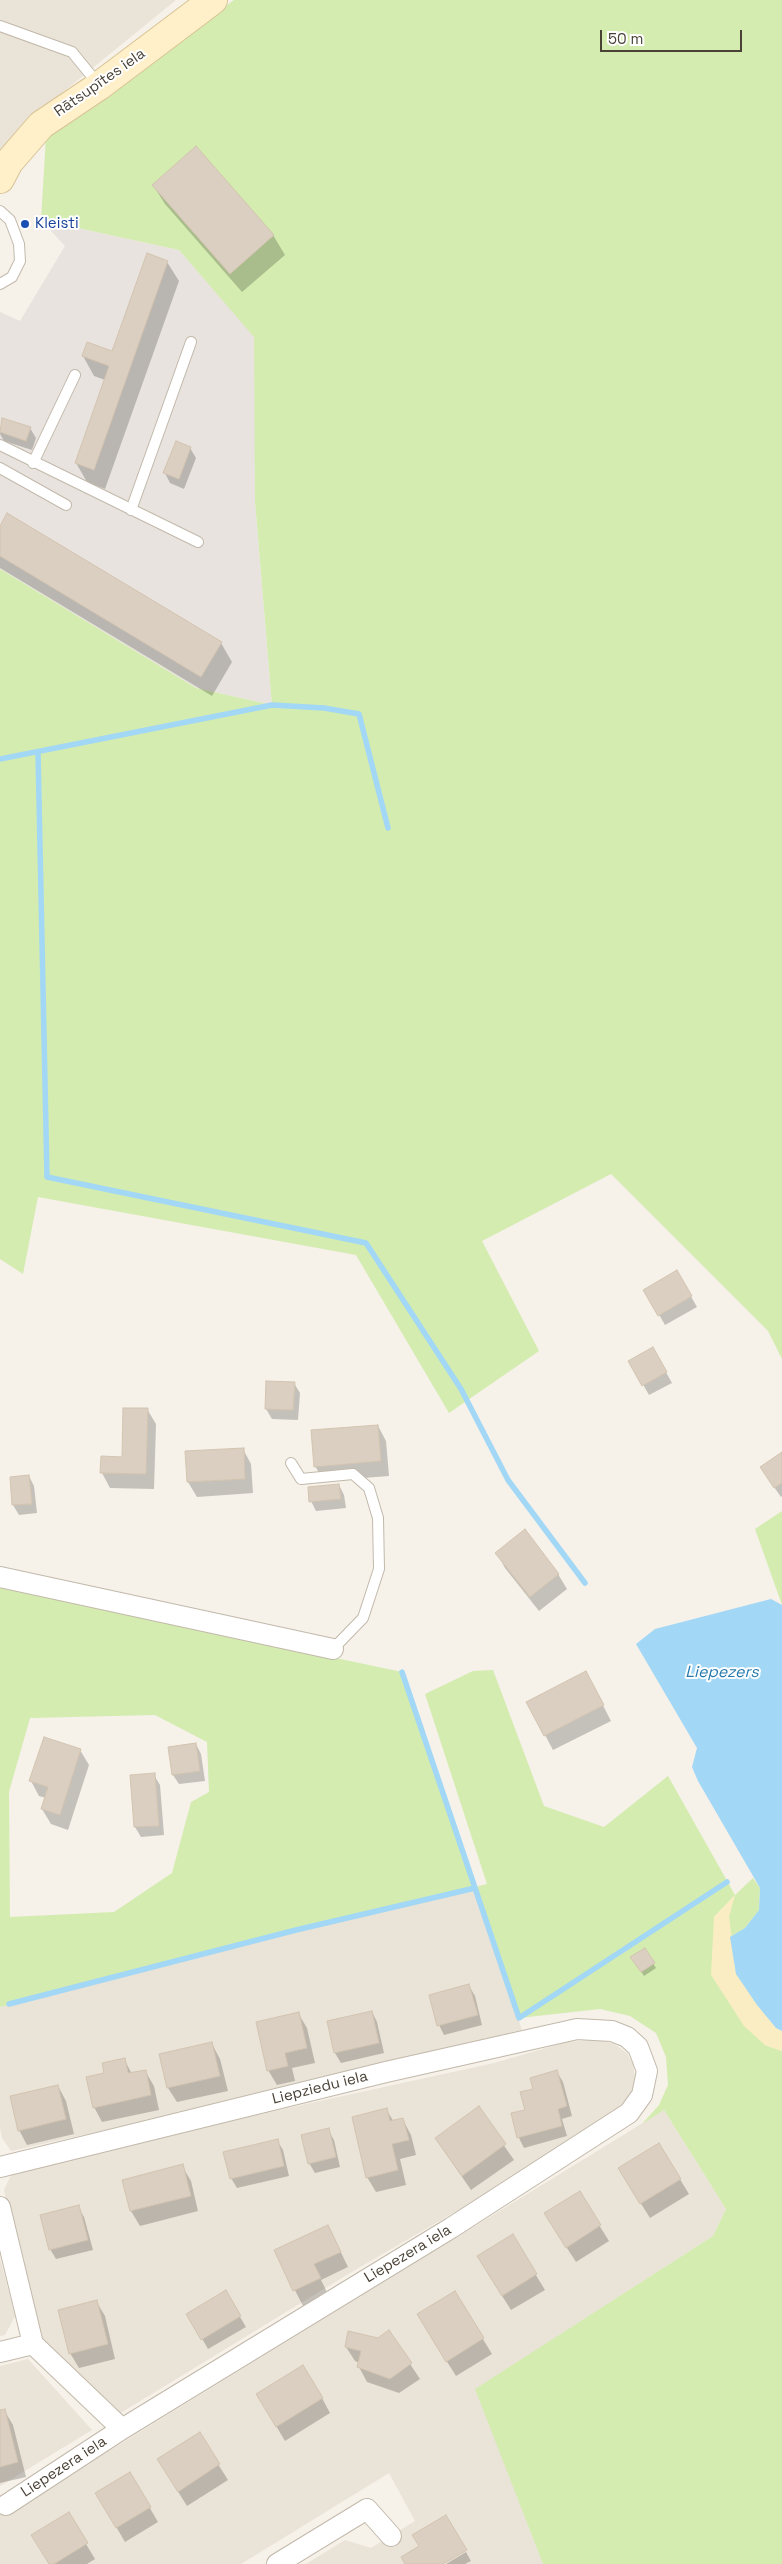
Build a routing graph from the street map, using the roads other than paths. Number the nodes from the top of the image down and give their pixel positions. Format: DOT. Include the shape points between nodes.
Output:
graph roads {
  1 [pos="213,0"];
  2 [pos="0,26"];
  3 [pos="99,86"];
  4 [pos="0,179"];
  5 [pos="0,211"];
  6 [pos="0,284"];
  7 [pos="190,342"];
  8 [pos="75,375"];
  9 [pos="0,445"];
  10 [pos="34,463"];
  11 [pos="0,468"];
  12 [pos="66,504"];
  13 [pos="131,510"];
  14 [pos="198,542"];
  15 [pos="291,1463"];
  16 [pos="0,1577"];
  17 [pos="333,1649"];
  18 [pos="638,2046"];
  19 [pos="0,2166"];
  20 [pos="0,2207"];
  21 [pos="33,2344"];
  22 [pos="0,2352"];
  23 [pos="122,2429"];
  24 [pos="6,2505"];
  25 [pos="391,2536"];
  26 [pos="277,2564"];
  1 -- 3 [label="street, Rātsupītes iela"];
  2 -- 3 [label="lane" via="72,52"];
  3 -- 4 [label="street, Rātsupītes iela" via="41,125 9,162"];
  5 -- 6 [label="lane" via="10,220 19,244 20,261 12,277"];
  7 -- 13 [label="lane"];
  8 -- 10 [label="lane"];
  9 -- 10 [label="lane"];
  10 -- 13 [label="lane"];
  11 -- 12 [label="lane"];
  13 -- 14 [label="lane"];
  15 -- 17 [label="lane" via="301,1479 353,1474 370,1488 378,1518 379,1569 363,1618"];
  16 -- 17 [label="street"];
  18 -- 19 [label="street, Liepziedu iela" via="612,2031 577,2029"];
  18 -- 23 [label="street, Liepezera iela" via="647,2071 642,2095 629,2113 431,2240"];
  20 -- 21 [label="street"];
  21 -- 22 [label="street"];
  21 -- 23 [label="street, Liepezera iela"];
  23 -- 24 [label="street, Liepezera iela"];
  25 -- 26 [label="street" via="367,2509"];
}
